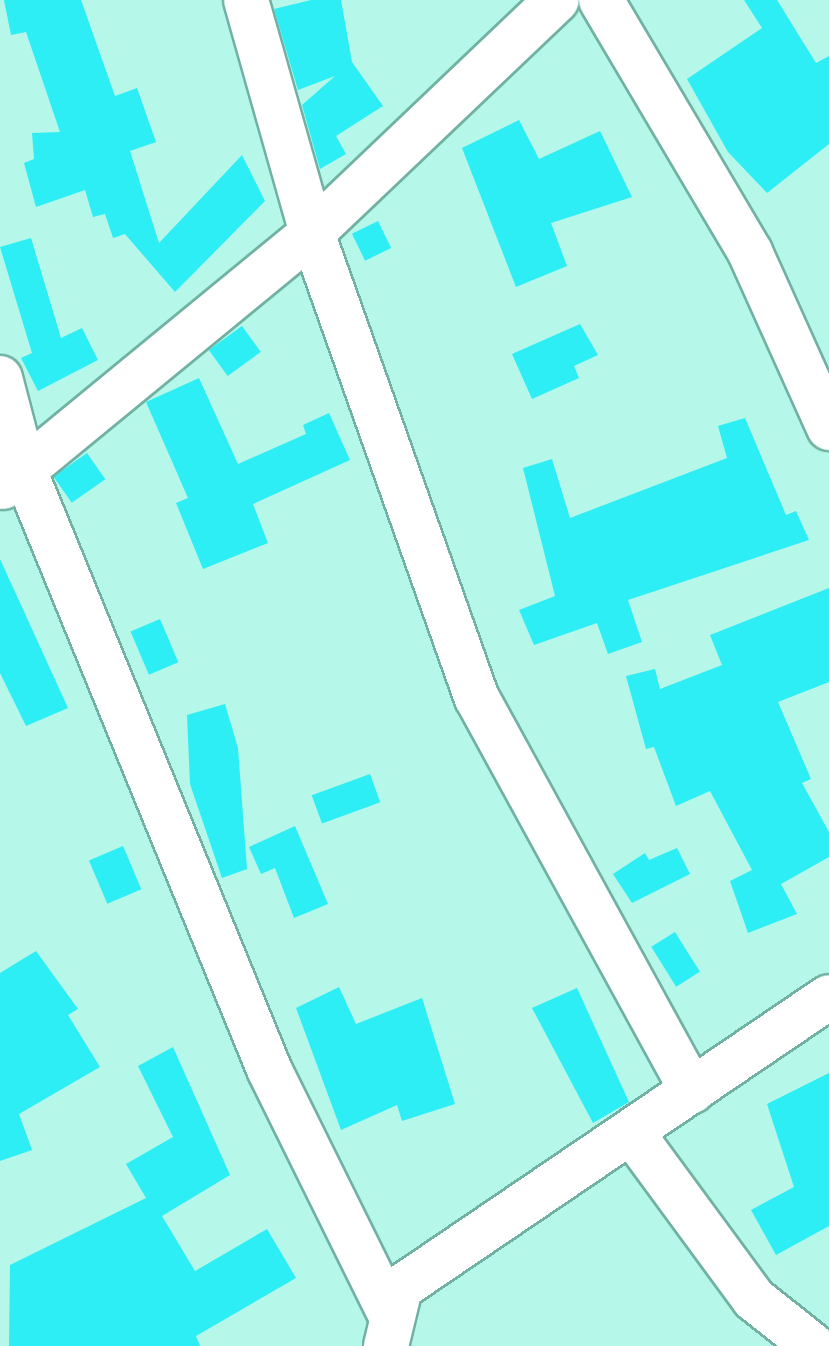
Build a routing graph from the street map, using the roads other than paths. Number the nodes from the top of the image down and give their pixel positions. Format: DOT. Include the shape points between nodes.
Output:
graph roads {
  1 [pos="246,0"];
  2 [pos="557,0"];
  3 [pos="601,0"];
  4 [pos="312,233"];
  5 [pos="0,378"];
  6 [pos="829,428"];
  7 [pos="12,480"];
  8 [pos="829,997"];
  9 [pos="692,1091"];
  10 [pos="632,1133"];
  11 [pos="388,1329"];
  12 [pos="813,1346"];
  1 -- 4 [label="street"];
  2 -- 4 [label="street"];
  3 -- 6 [label="street" via="750,252"];
  4 -- 7 [label="street"];
  4 -- 9 [label="street" via="477,698"];
  5 -- 7 [label="street"];
  7 -- 11 [label="street"];
  8 -- 9 [label="street"];
  9 -- 10 [label="street"];
  10 -- 11 [label="street" via="462,1241 400,1288"];
  10 -- 12 [label="street" via="754,1299 784,1330"];
}
